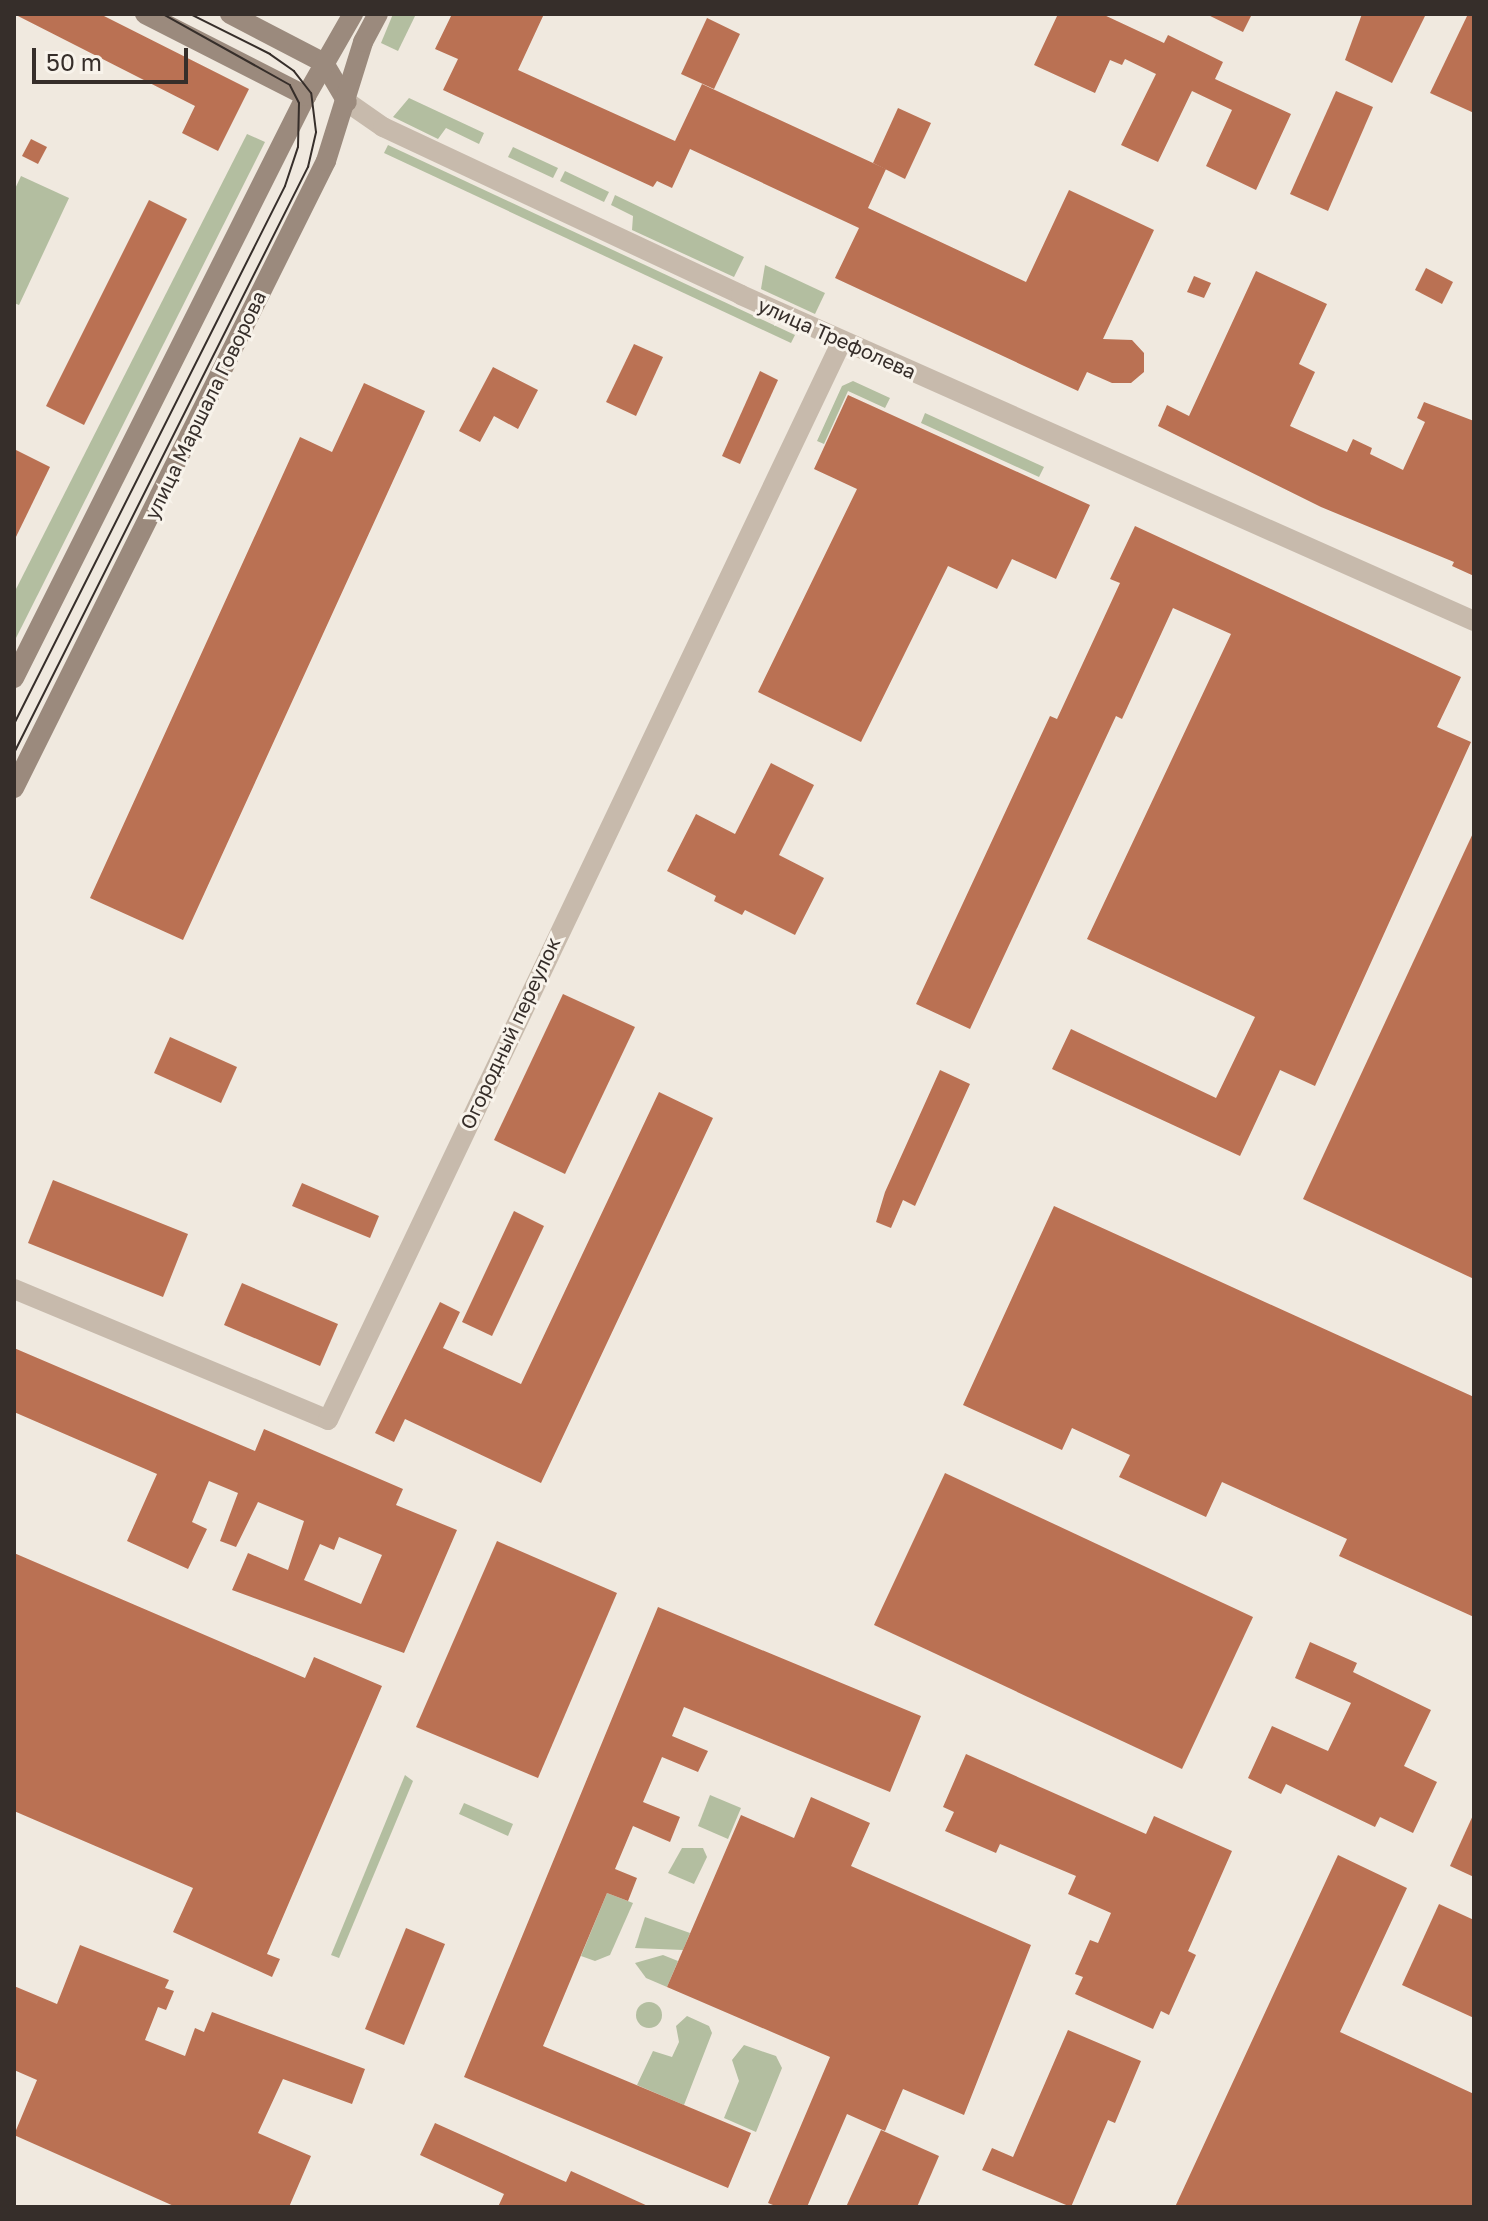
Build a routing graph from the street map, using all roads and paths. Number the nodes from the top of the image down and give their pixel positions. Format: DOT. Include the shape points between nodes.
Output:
graph roads {
  1 [pos="145,14"];
  2 [pos="230,14"];
  3 [pos="353,14"];
  4 [pos="378,14"];
  5 [pos="324,63"];
  6 [pos="306,96"];
  7 [pos="347,102"];
  8 [pos="842,341"];
  9 [pos="1474,621"];
  10 [pos="14,678"];
  11 [pos="14,788"];
  12 [pos="14,1289"];
  1 -- 6 [label="main road"];
  2 -- 5 [label="main road"];
  3 -- 5 [label="main road"];
  4 -- 7 [label="main road, улица Маршала Говорова" via="363,42"];
  5 -- 6 [label="main road"];
  5 -- 7 [label="main road, улица Трефолева"];
  6 -- 10 [label="main road"];
  7 -- 8 [label="street, улица Трефолева" via="383,127"];
  7 -- 11 [label="main road, улица Маршала Говорова" via="326,161"];
  8 -- 9 [label="street, улица Трефолева" via="1131,464"];
  8 -- 12 [label="street, Огородный переулок" via="328,1420"];
}
